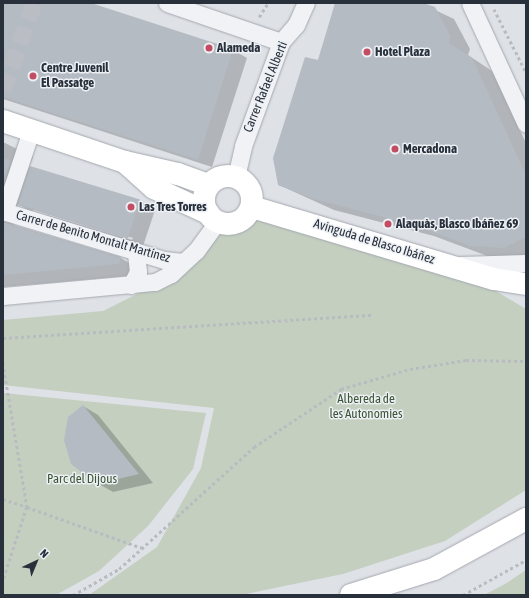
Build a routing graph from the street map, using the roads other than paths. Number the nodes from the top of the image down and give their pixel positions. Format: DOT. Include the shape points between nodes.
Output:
graph roads {
  1 [pos="167,3"];
  2 [pos="306,3"];
  3 [pos="470,3"];
  4 [pos="281,42"];
  5 [pos="3,121"];
  6 [pos="526,124"];
  7 [pos="31,131"];
  8 [pos="125,162"];
  9 [pos="236,177"];
  10 [pos="209,185"];
  11 [pos="252,208"];
  12 [pos="4,212"];
  13 [pos="212,217"];
  14 [pos="136,252"];
  15 [pos="183,262"];
  16 [pos="526,263"];
  17 [pos="453,266"];
  18 [pos="494,279"];
  19 [pos="526,284"];
  20 [pos="131,285"];
  21 [pos="3,296"];
  22 [pos="526,298"];
  23 [pos="526,508"];
  24 [pos="526,519"];
  25 [pos="498,533"];
  26 [pos="351,595"];
  1 -- 4 [label="street"];
  2 -- 4 [label="street, Carrer Rafael Alberti" via="296,25"];
  3 -- 6 [label="street"];
  4 -- 9 [label="street, Carrer Rafael Alberti" via="243,146"];
  5 -- 7 [label="street"];
  7 -- 8 [label="street"];
  7 -- 12 [label="street"];
  8 -- 10 [label="street" via="178,174"];
  8 -- 13 [label="street" via="154,188"];
  9 -- 10 [label="street" via="220,177"];
  9 -- 11 [label="street" via="251,190"];
  10 -- 13 [label="street" via="204,201"];
  11 -- 13 [label="street" via="240,222 226,225"];
  11 -- 17 [label="street, Avinguda de Blasco Ibáñez"];
  12 -- 14 [label="street, Carrer de Benito Montalt Martínez"];
  13 -- 15 [label="street" via="204,243"];
  14 -- 15 [label="street, Carrer de Benito Montalt Martínez"];
  14 -- 20 [label="street" via="138,272"];
  15 -- 20 [label="street" via="171,274 155,282"];
  16 -- 17 [label="street"];
  17 -- 18 [label="street, Avinguda de Blasco Ibáñez"];
  18 -- 19 [label="street, Avinguda de Blasco Ibáñez"];
  18 -- 22 [label="street, Avinguda de Blasco Ibáñez"];
  20 -- 21 [label="street"];
  23 -- 25 [label="street"];
  24 -- 25 [label="street"];
  25 -- 26 [label="street" via="434,569"];
}
